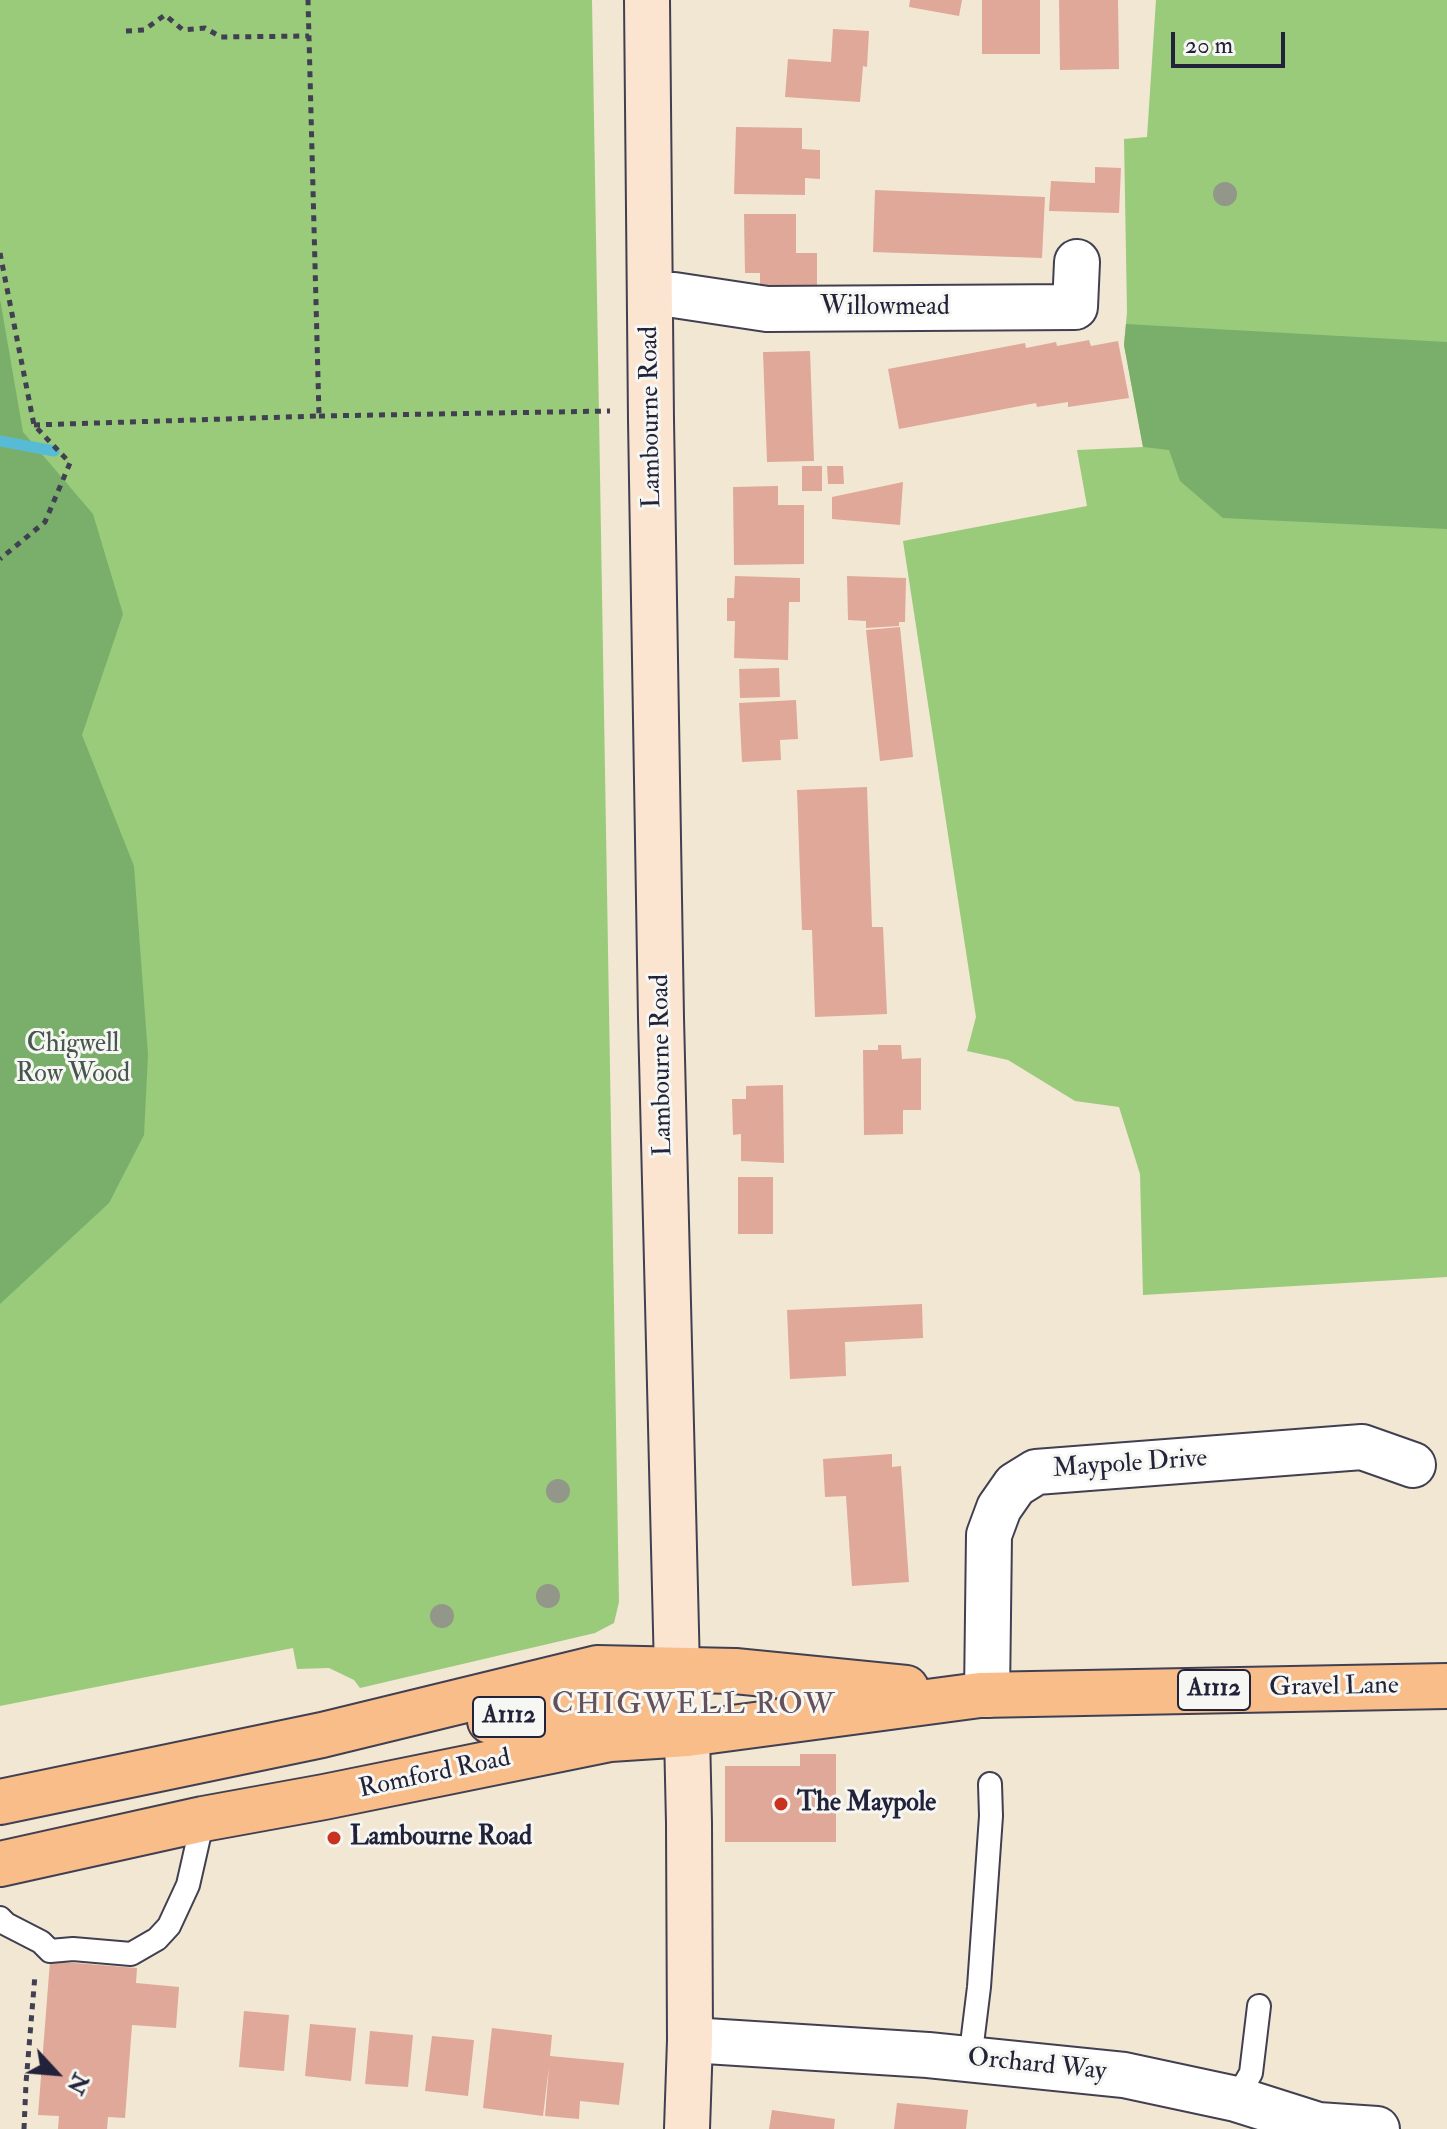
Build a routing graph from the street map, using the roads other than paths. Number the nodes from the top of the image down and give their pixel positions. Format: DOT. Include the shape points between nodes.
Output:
graph roads {
  1 [pos="647,0"];
  2 [pos="1077,262"];
  3 [pos="650,295"];
  4 [pos="1413,1465"];
  5 [pos="677,1670"];
  6 [pos="1447,1686"];
  7 [pos="984,1695"];
  8 [pos="687,1734"];
  9 [pos="322,1735"];
  10 [pos="990,1784"];
  11 [pos="0,1802"];
  12 [pos="203,1819"];
  13 [pos="0,1864"];
  14 [pos="0,1918"];
  15 [pos="1259,2006"];
  16 [pos="690,2040"];
  17 [pos="970,2060"];
  18 [pos="1236,2099"];
  19 [pos="687,2129"];
  20 [pos="1377,2129"];
  1 -- 3 [label="main road, Lambourne Road"];
  2 -- 3 [label="street, Willowmead" via="1075,307 767,309"];
  3 -- 5 [label="main road, Lambourne Road"];
  4 -- 7 [label="street, Maypole Drive" via="1362,1447 1036,1472 1015,1485 989,1535"];
  5 -- 7 [label="main road, Gravel Lane / A1112"];
  5 -- 8 [label="main road, Lambourne Road"];
  5 -- 9 [label="main road, Romford Road / A1112" via="597,1668"];
  6 -- 7 [label="main road, Gravel Lane / A1112"];
  7 -- 8 [label="main road, Gravel Lane / A1112"];
  8 -- 9 [label="main road, Romford Road / A1112" via="635,1698 364,1743"];
  8 -- 12 [label="main road, Romford Road / A1112" via="610,1739"];
  8 -- 16 [label="main road, Lambourne Road"];
  9 -- 11 [label="main road, Romford Road / A1112"];
  10 -- 17 [label="lane"];
  12 -- 13 [label="main road, Romford Road / A1112"];
  12 -- 14 [label="lane" via="188,1885 169,1926 131,1954 50,1951"];
  15 -- 18 [label="lane" via="1251,2073"];
  16 -- 17 [label="street, Orchard Way"];
  16 -- 19 [label="main road, Lambourne Road"];
  17 -- 18 [label="street, Orchard Way" via="1124,2075"];
  18 -- 20 [label="street, Orchard Way" via="1318,2125"];
}
